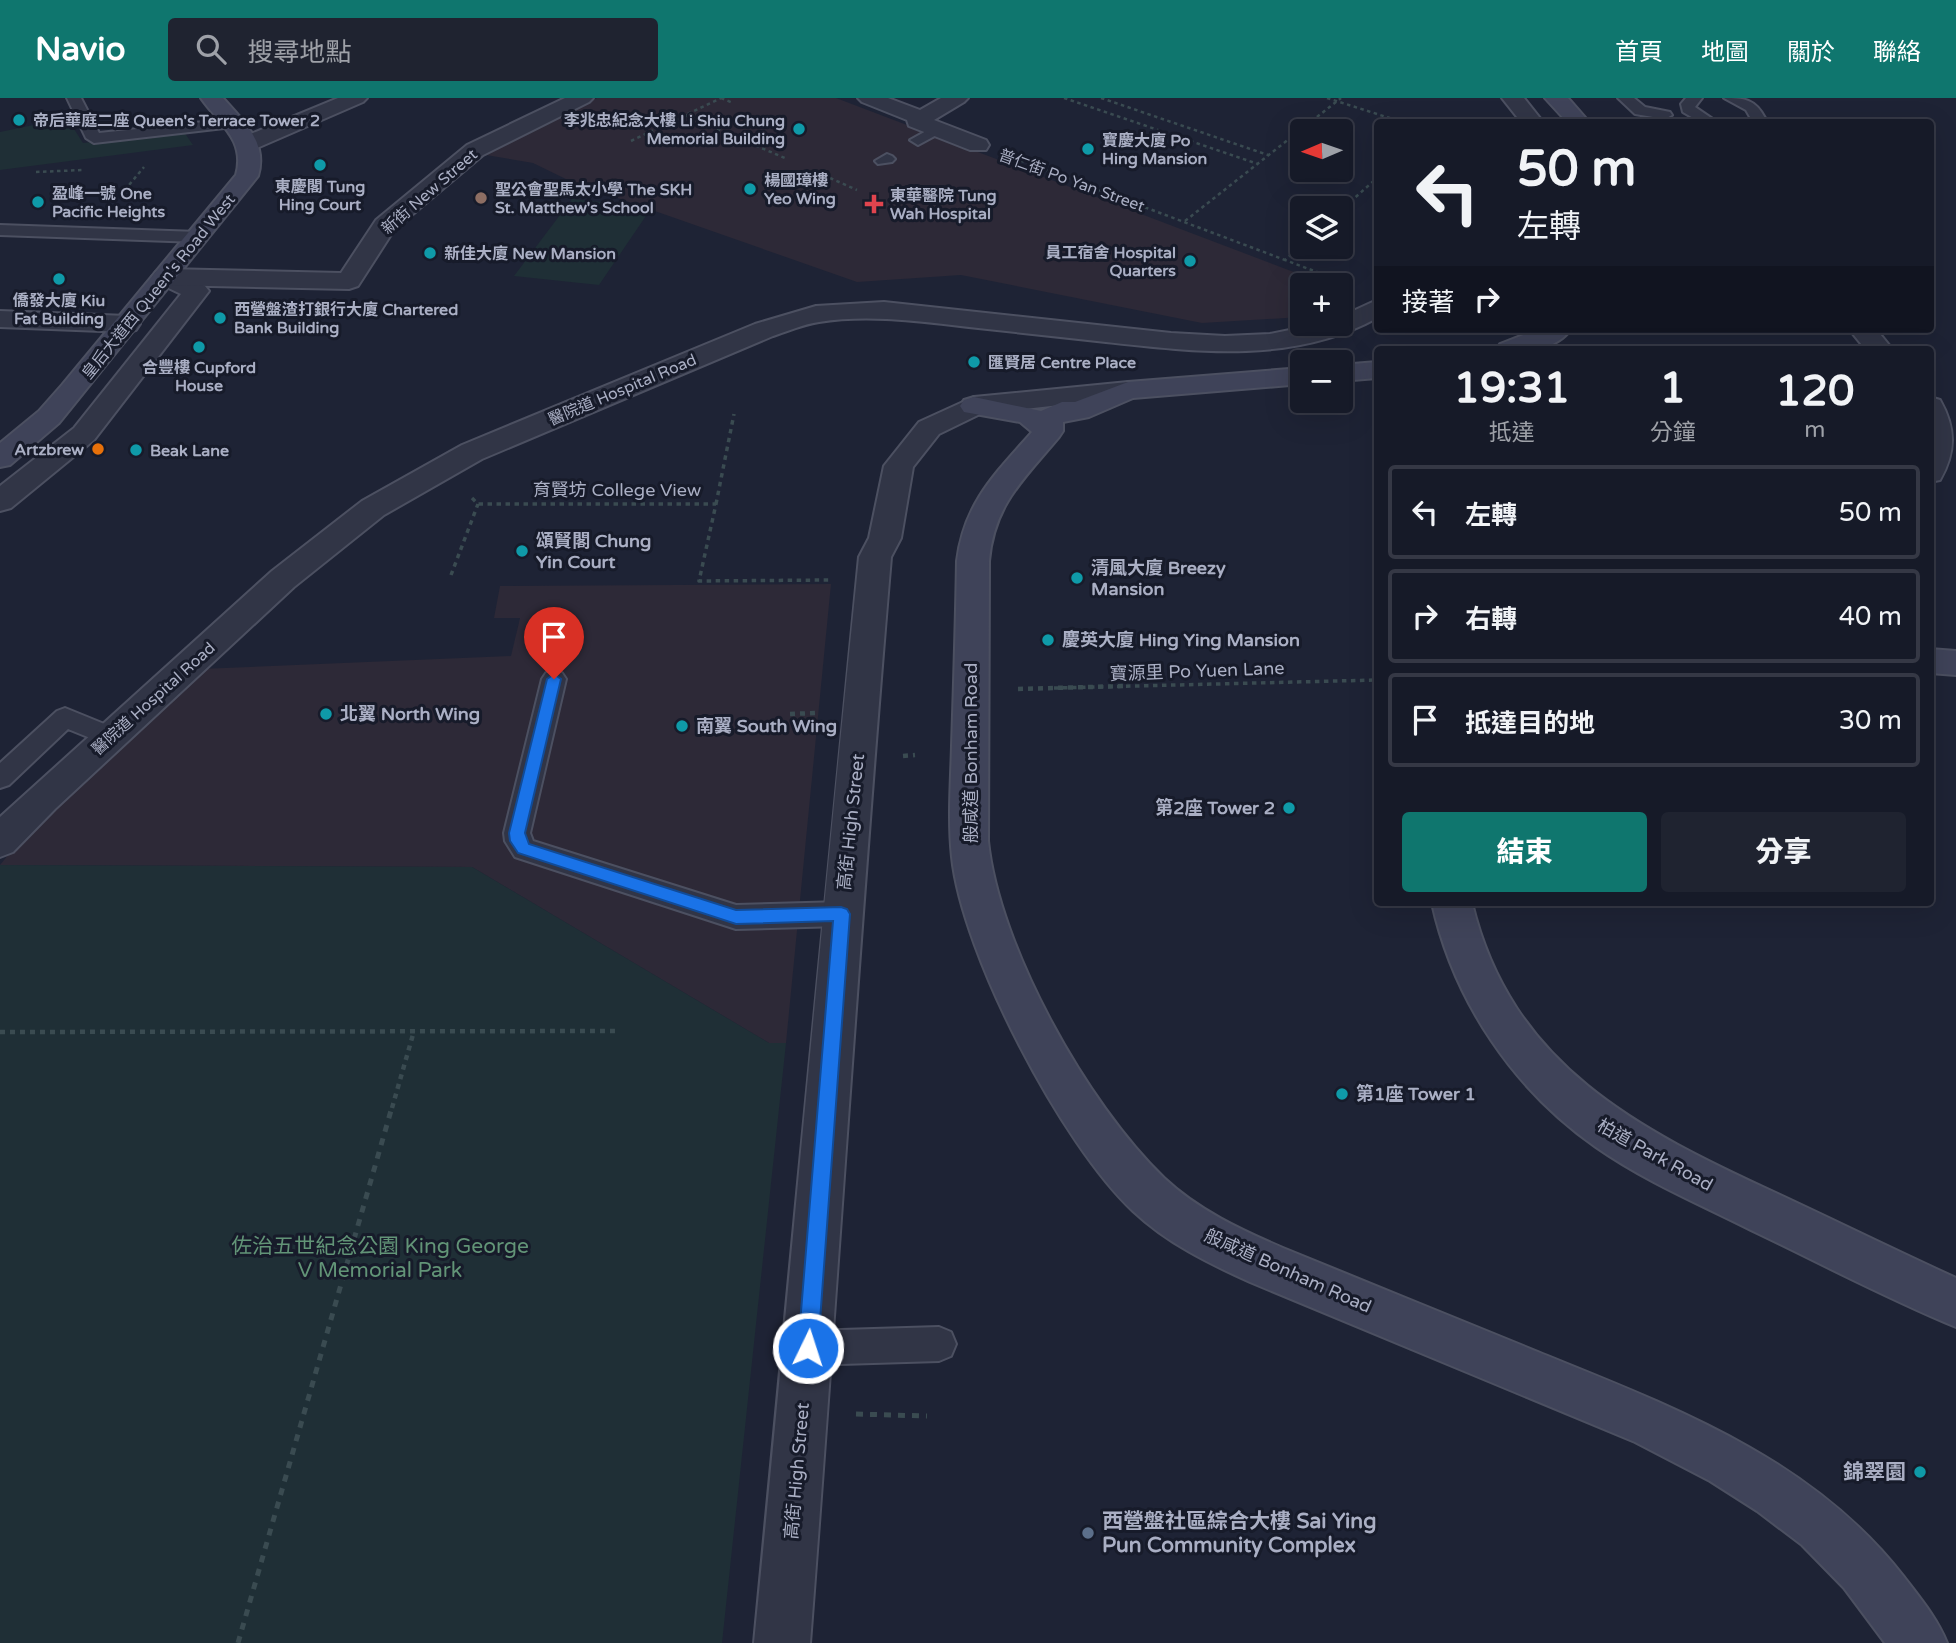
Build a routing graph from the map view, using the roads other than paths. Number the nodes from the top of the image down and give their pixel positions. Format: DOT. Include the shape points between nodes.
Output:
graph roads {
  1 [pos="212,98"];
  2 [pos="356,98"];
  3 [pos="582,98"];
  4 [pos="869,98"];
  5 [pos="957,98"];
  6 [pos="1513,98"];
  7 [pos="1556,98"];
  8 [pos="1625,98"];
  9 [pos="1695,98"];
  10 [pos="1731,98"];
  11 [pos="77,102"];
  12 [pos="1665,115"];
  13 [pos="1530,119"];
  14 [pos="1575,119"];
  15 [pos="1705,119"];
  16 [pos="1757,119"];
  17 [pos="233,123"];
  18 [pos="929,123"];
  19 [pos="918,140"];
  20 [pos="249,143"];
  21 [pos="978,145"];
  22 [pos="0,230"];
  23 [pos="198,237"];
  24 [pos="165,277"];
  25 [pos="1374,310"];
  26 [pos="0,319"];
  27 [pos="127,324"];
  28 [pos="1551,333"];
  29 [pos="1521,346"];
  30 [pos="1374,370"];
  31 [pos="1353,372"];
  32 [pos="1290,377"];
  33 [pos="1128,390"];
  34 [pos="974,406"];
  35 [pos="1934,411"];
  36 [pos="1064,421"];
  37 [pos="0,458"];
  38 [pos="1934,468"];
  39 [pos="0,500"];
  40 [pos="1934,661"];
  41 [pos="1956,663"];
  42 [pos="554,679"];
  43 [pos="110,737"];
  44 [pos="0,778"];
  45 [pos="0,841"];
  46 [pos="1453,906"];
  47 [pos="841,914"];
  48 [pos="1956,1303"];
  49 [pos="939,1344"];
  50 [pos="808,1348"];
  51 [pos="782,1643"];
  52 [pos="1919,1643"];
  1 -- 17 [label="main road"];
  2 -- 20 [label="street"];
  3 -- 24 [label="street, 新街 New Street" via="475,150 385,225 349,281"];
  4 -- 18 [label="street, 普仁街 Po Yan Street"];
  5 -- 18 [label="street"];
  6 -- 13 [label="street"];
  7 -- 14 [label="main road"];
  8 -- 12 [label="lane" via="1640,111"];
  9 -- 15 [label="lane" via="1688,109"];
  10 -- 16 [label="lane" via="1752,107"];
  11 -- 17 [label="lane" via="87,139"];
  17 -- 20 [label="main road"];
  18 -- 19 [label="lane"];
  18 -- 21 [label="street, 普仁街 Po Yan Street"];
  20 -- 23 [label="main road, 皇后大道西 Queen's Road West" via="252,154 247,176"];
  22 -- 23 [label="lane"];
  23 -- 24 [label="main road, 皇后大道西 Queen's Road West"];
  24 -- 27 [label="main road, 皇后大道西 Queen's Road West"];
  24 -- 39 [label="street, 皇后大道西 Queen's Road West" via="196,291 84,434"];
  25 -- 43 [label="street, 醫院道 Hospital Road" via="1310,335 1225,344 884,310 832,312 783,323 472,452 404,489 298,566"];
  26 -- 27 [label="street"];
  27 -- 37 [label="main road, 皇后大道西 Queen's Road West" via="49,417"];
  28 -- 29 [label="main road"];
  30 -- 31 [label="main road"];
  32 -- 33 [label="main road, 般咸道 Bonham Road"];
  33 -- 34 [label="street, 高街 High Street"];
  33 -- 36 [label="main road, 般咸道 Bonham Road"];
  34 -- 36 [label="main road"];
  34 -- 47 [label="street, 高街 High Street" via="929,428 899,466 885,538 875,557"];
  35 -- 38 [label="street" via="1946,439 1945,453"];
  36 -- 52 [label="main road, 般咸道 Bonham Road" via="992,497 974,537 969,825 984,920 1040,1039 1095,1129 1146,1194 1217,1242 1653,1424 1758,1479 1842,1546"];
  40 -- 41 [label="main road"];
  42 -- 47 [label="lane" via="517,833 524,849 736,917"];
  43 -- 44 [label="lane" via="65,717"];
  43 -- 45 [label="street, 醫院道 Hospital Road"];
  46 -- 48 [label="main road, 柏道 Park Road" via="1467,959 1503,1025 1552,1086 1589,1118 1680,1173"];
  47 -- 50 [label="street, 高街 High Street"];
  49 -- 50 [label="lane"];
  50 -- 51 [label="street, 高街 High Street"];
}
